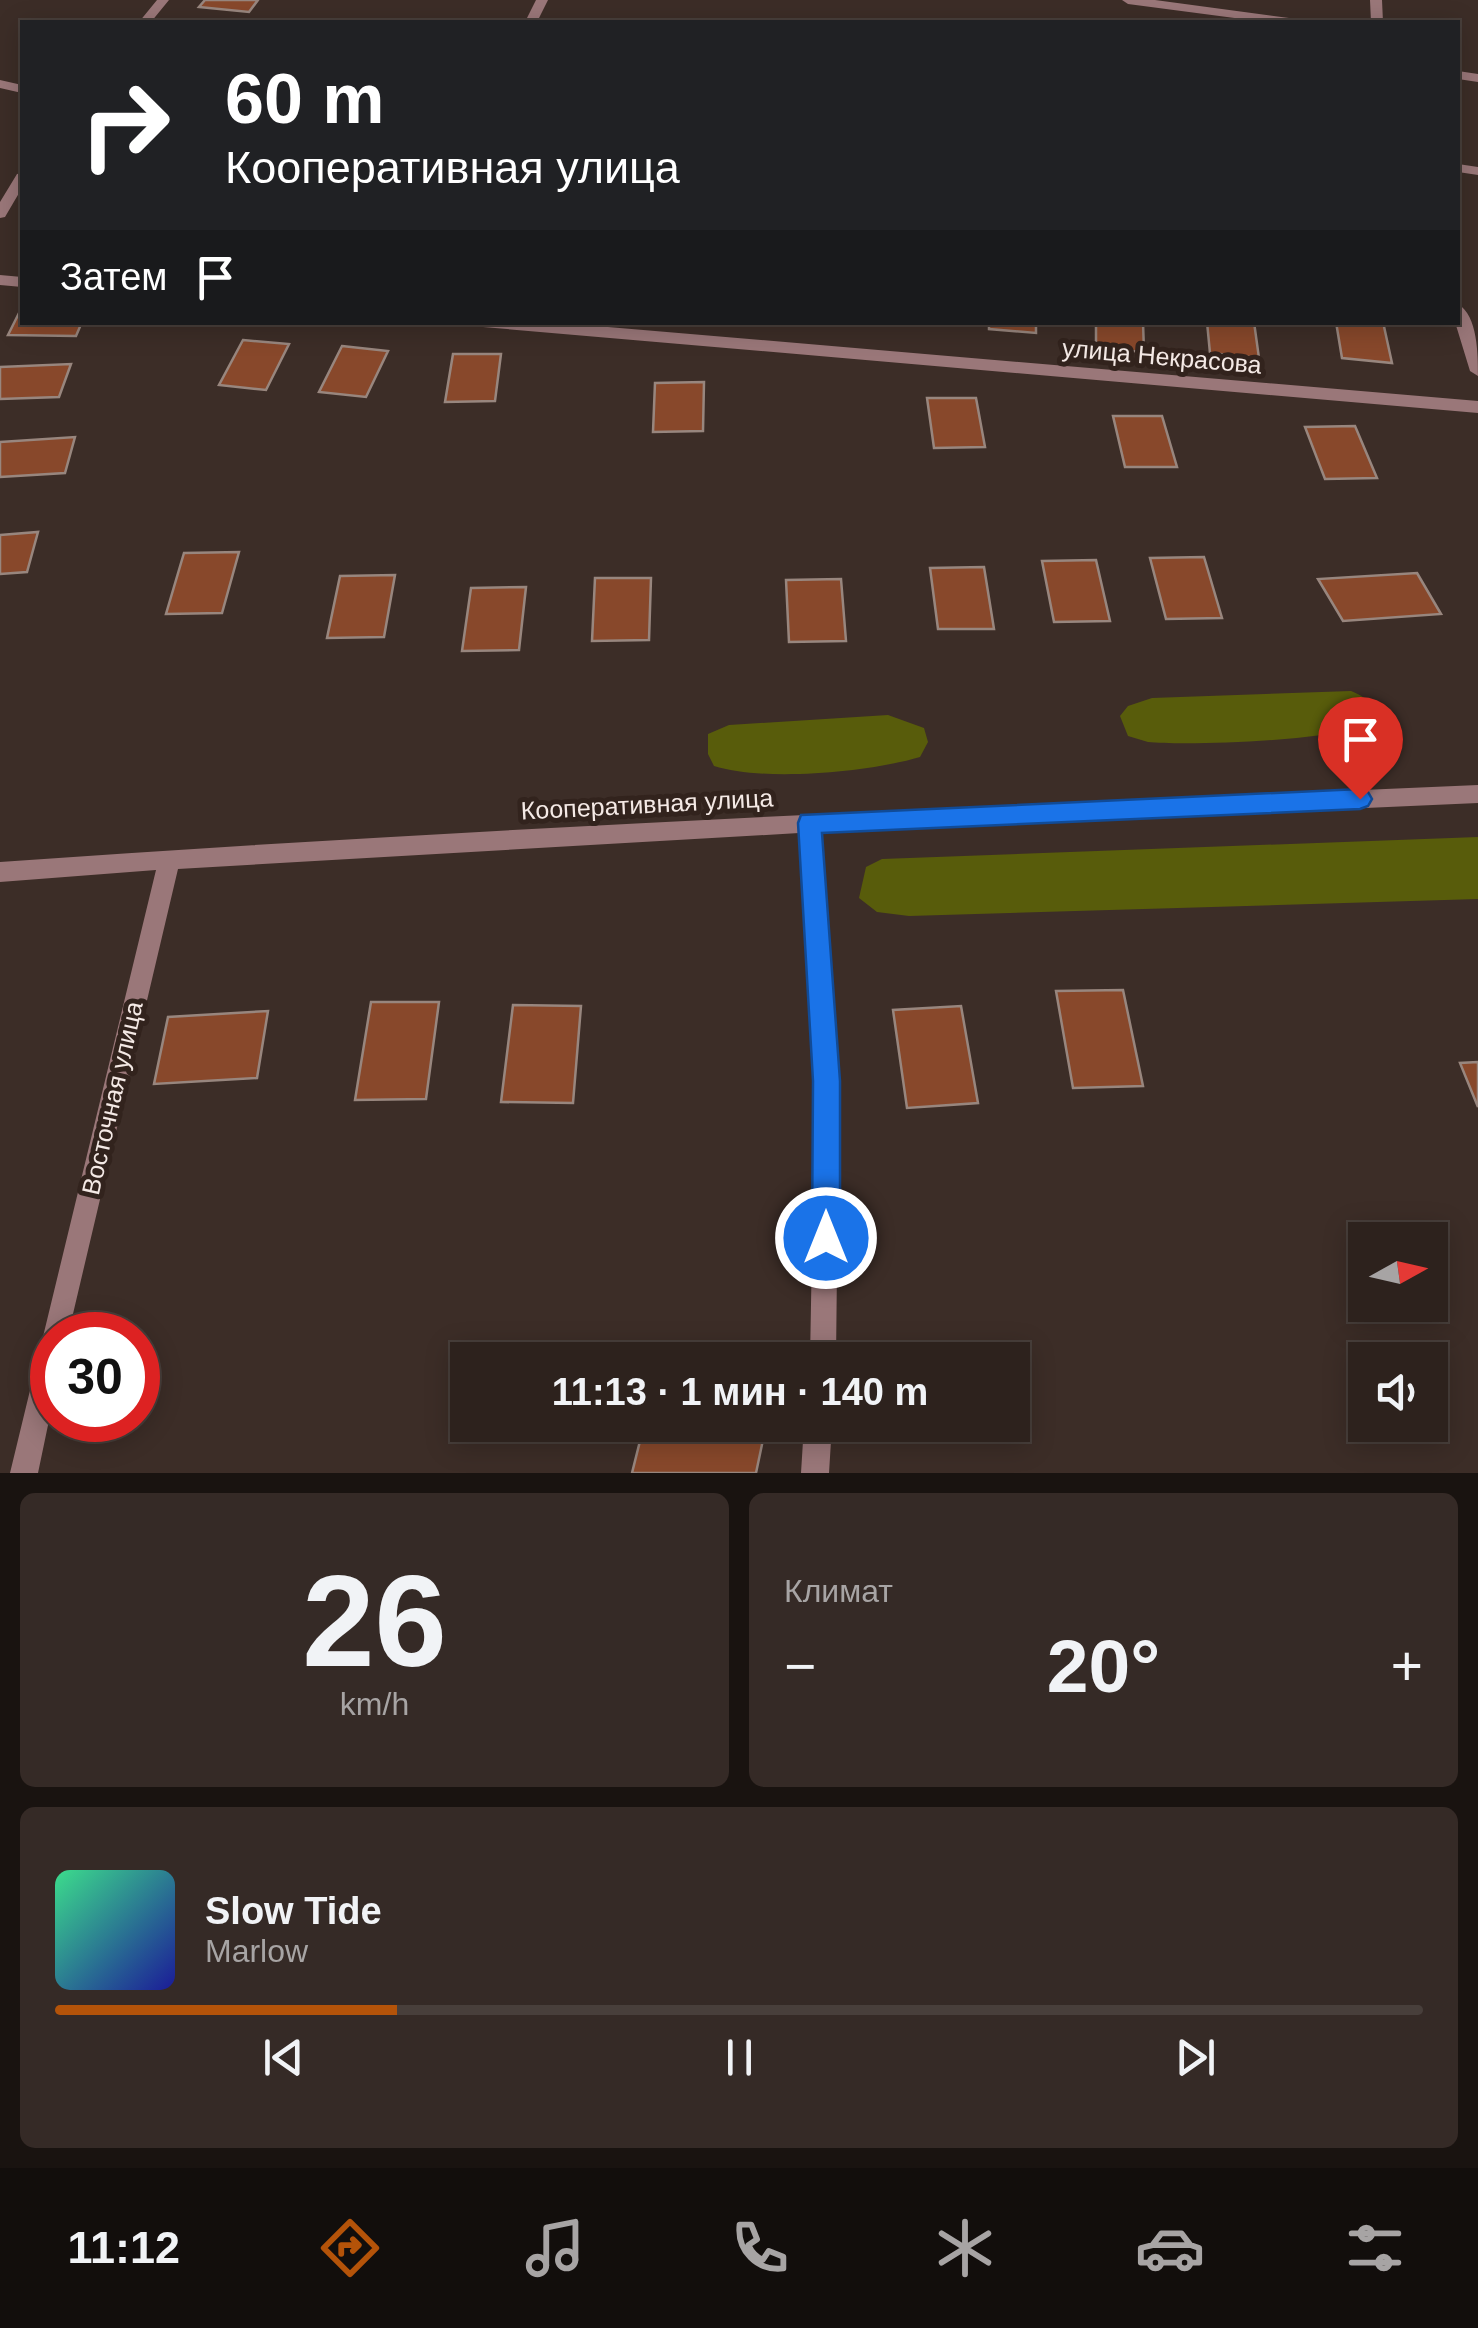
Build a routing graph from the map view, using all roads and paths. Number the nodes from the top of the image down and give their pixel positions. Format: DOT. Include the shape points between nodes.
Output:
graph roads {
  1 [pos="163,0"];
  2 [pos="1128,0"];
  3 [pos="147,20"];
  4 [pos="1274,20"];
  5 [pos="20,180"];
  6 [pos="0,214"];
  7 [pos="1460,314"];
  8 [pos="519,325"];
  9 [pos="1478,371"];
  10 [pos="1478,407"];
  11 [pos="1478,794"];
  12 [pos="810,823"];
  13 [pos="0,859"];
  14 [pos="169,860"];
  15 [pos="30,871"];
  16 [pos="0,872"];
  17 [pos="0,884"];
  18 [pos="61,1312"];
  19 [pos="823,1342"];
  20 [pos="31,1442"];
  21 [pos="817,1442"];
  22 [pos="24,1473"];
  23 [pos="814,1473"];
  1 -- 3 [label="street"];
  2 -- 4 [label="street"];
  5 -- 6 [label="street"];
  7 -- 9 [label="street"];
  8 -- 10 [label="street, улица Некрасова"];
  11 -- 12 [label="street, Кооперативная улица"];
  12 -- 14 [label="street, Кооперативная улица"];
  12 -- 19 [label="street" via="826,1081"];
  13 -- 15 [label="street"];
  14 -- 15 [label="street, Кооперативная улица"];
  14 -- 18 [label="street, Восточная улица"];
  15 -- 16 [label="street, Кооперативная улица"];
  15 -- 17 [label="street"];
  20 -- 22 [label="street"];
  21 -- 23 [label="street"];
}
